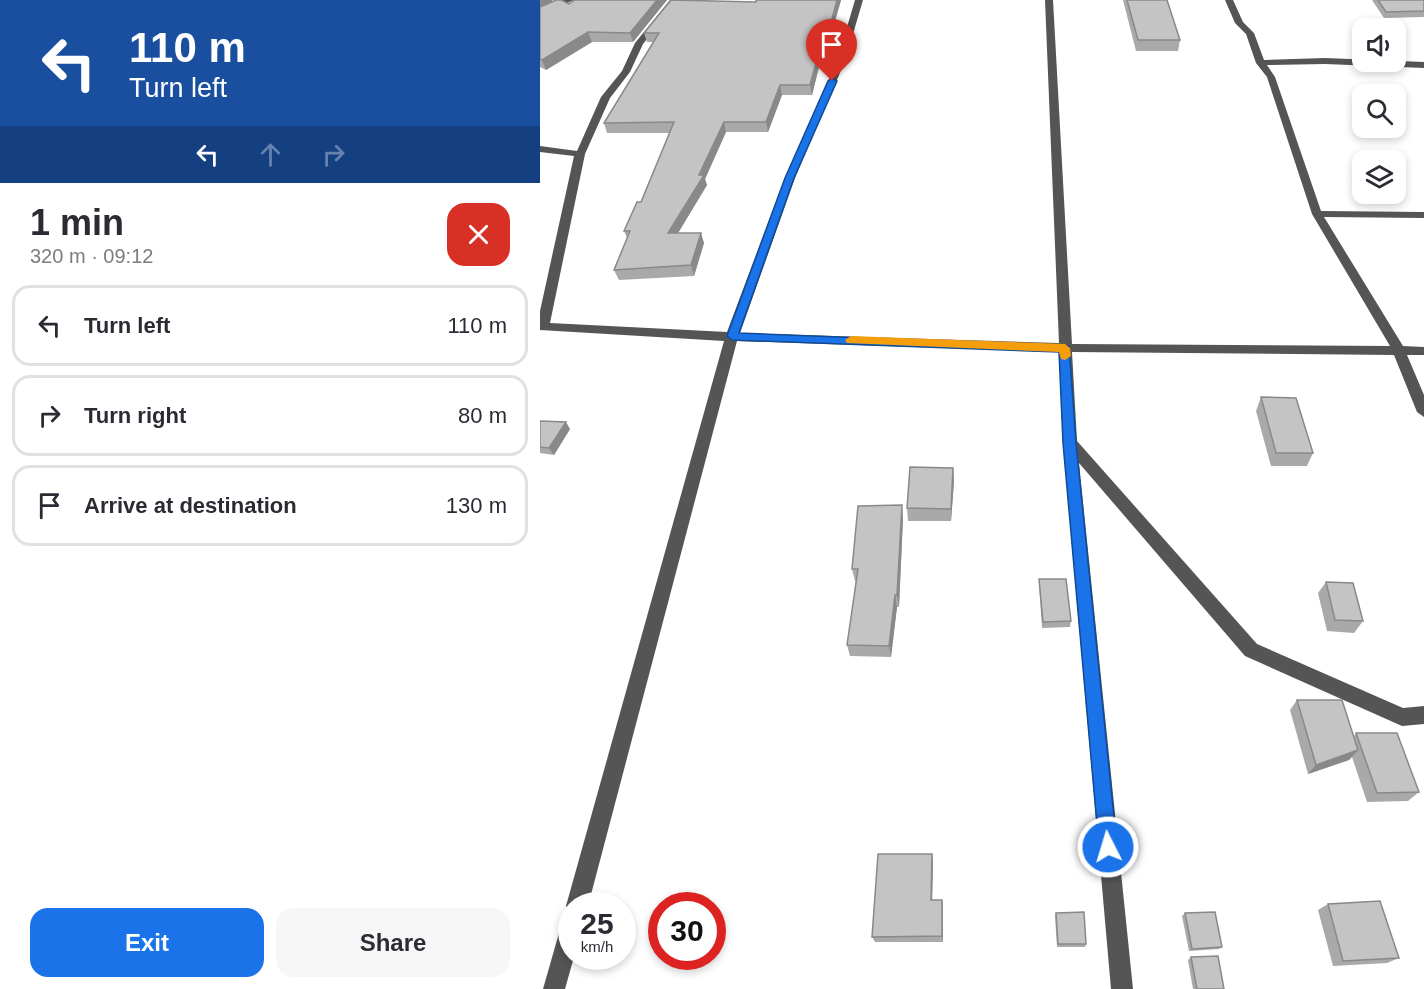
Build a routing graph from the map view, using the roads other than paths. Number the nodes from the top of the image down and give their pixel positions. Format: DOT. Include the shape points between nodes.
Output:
graph roads {
  1 [pos="570,0"];
  2 [pos="674,0"];
  3 [pos="859,0"];
  4 [pos="1049,0"];
  5 [pos="1228,0"];
  6 [pos="540,14"];
  7 [pos="1260,63"];
  8 [pos="1424,65"];
  9 [pos="540,149"];
  10 [pos="580,154"];
  11 [pos="1317,214"];
  12 [pos="1424,215"];
  13 [pos="541,326"];
  14 [pos="732,336"];
  15 [pos="1065,348"];
  16 [pos="1399,351"];
  17 [pos="1424,351"];
  18 [pos="1424,412"];
  19 [pos="1070,443"];
  20 [pos="1424,715"];
  21 [pos="581,892"];
  22 [pos="559,970"];
  23 [pos="554,989"];
  24 [pos="1122,989"];
  1 -- 6 [label="street"];
  2 -- 10 [label="street" via="639,43 626,72 606,97"];
  3 -- 14 [label="street" via="841,61 790,178"];
  4 -- 15 [label="street"];
  5 -- 7 [label="street" via="1239,23 1250,33"];
  7 -- 8 [label="street"];
  7 -- 11 [label="street" via="1271,77"];
  9 -- 10 [label="street"];
  10 -- 13 [label="street"];
  11 -- 12 [label="street"];
  11 -- 16 [label="street"];
  13 -- 14 [label="street"];
  14 -- 15 [label="street"];
  14 -- 21 [label="street"];
  15 -- 16 [label="street"];
  15 -- 19 [label="street"];
  16 -- 17 [label="street"];
  16 -- 18 [label="street"];
  19 -- 20 [label="street" via="1251,650 1402,717"];
  19 -- 24 [label="street"];
  22 -- 23 [label="street"];
}
